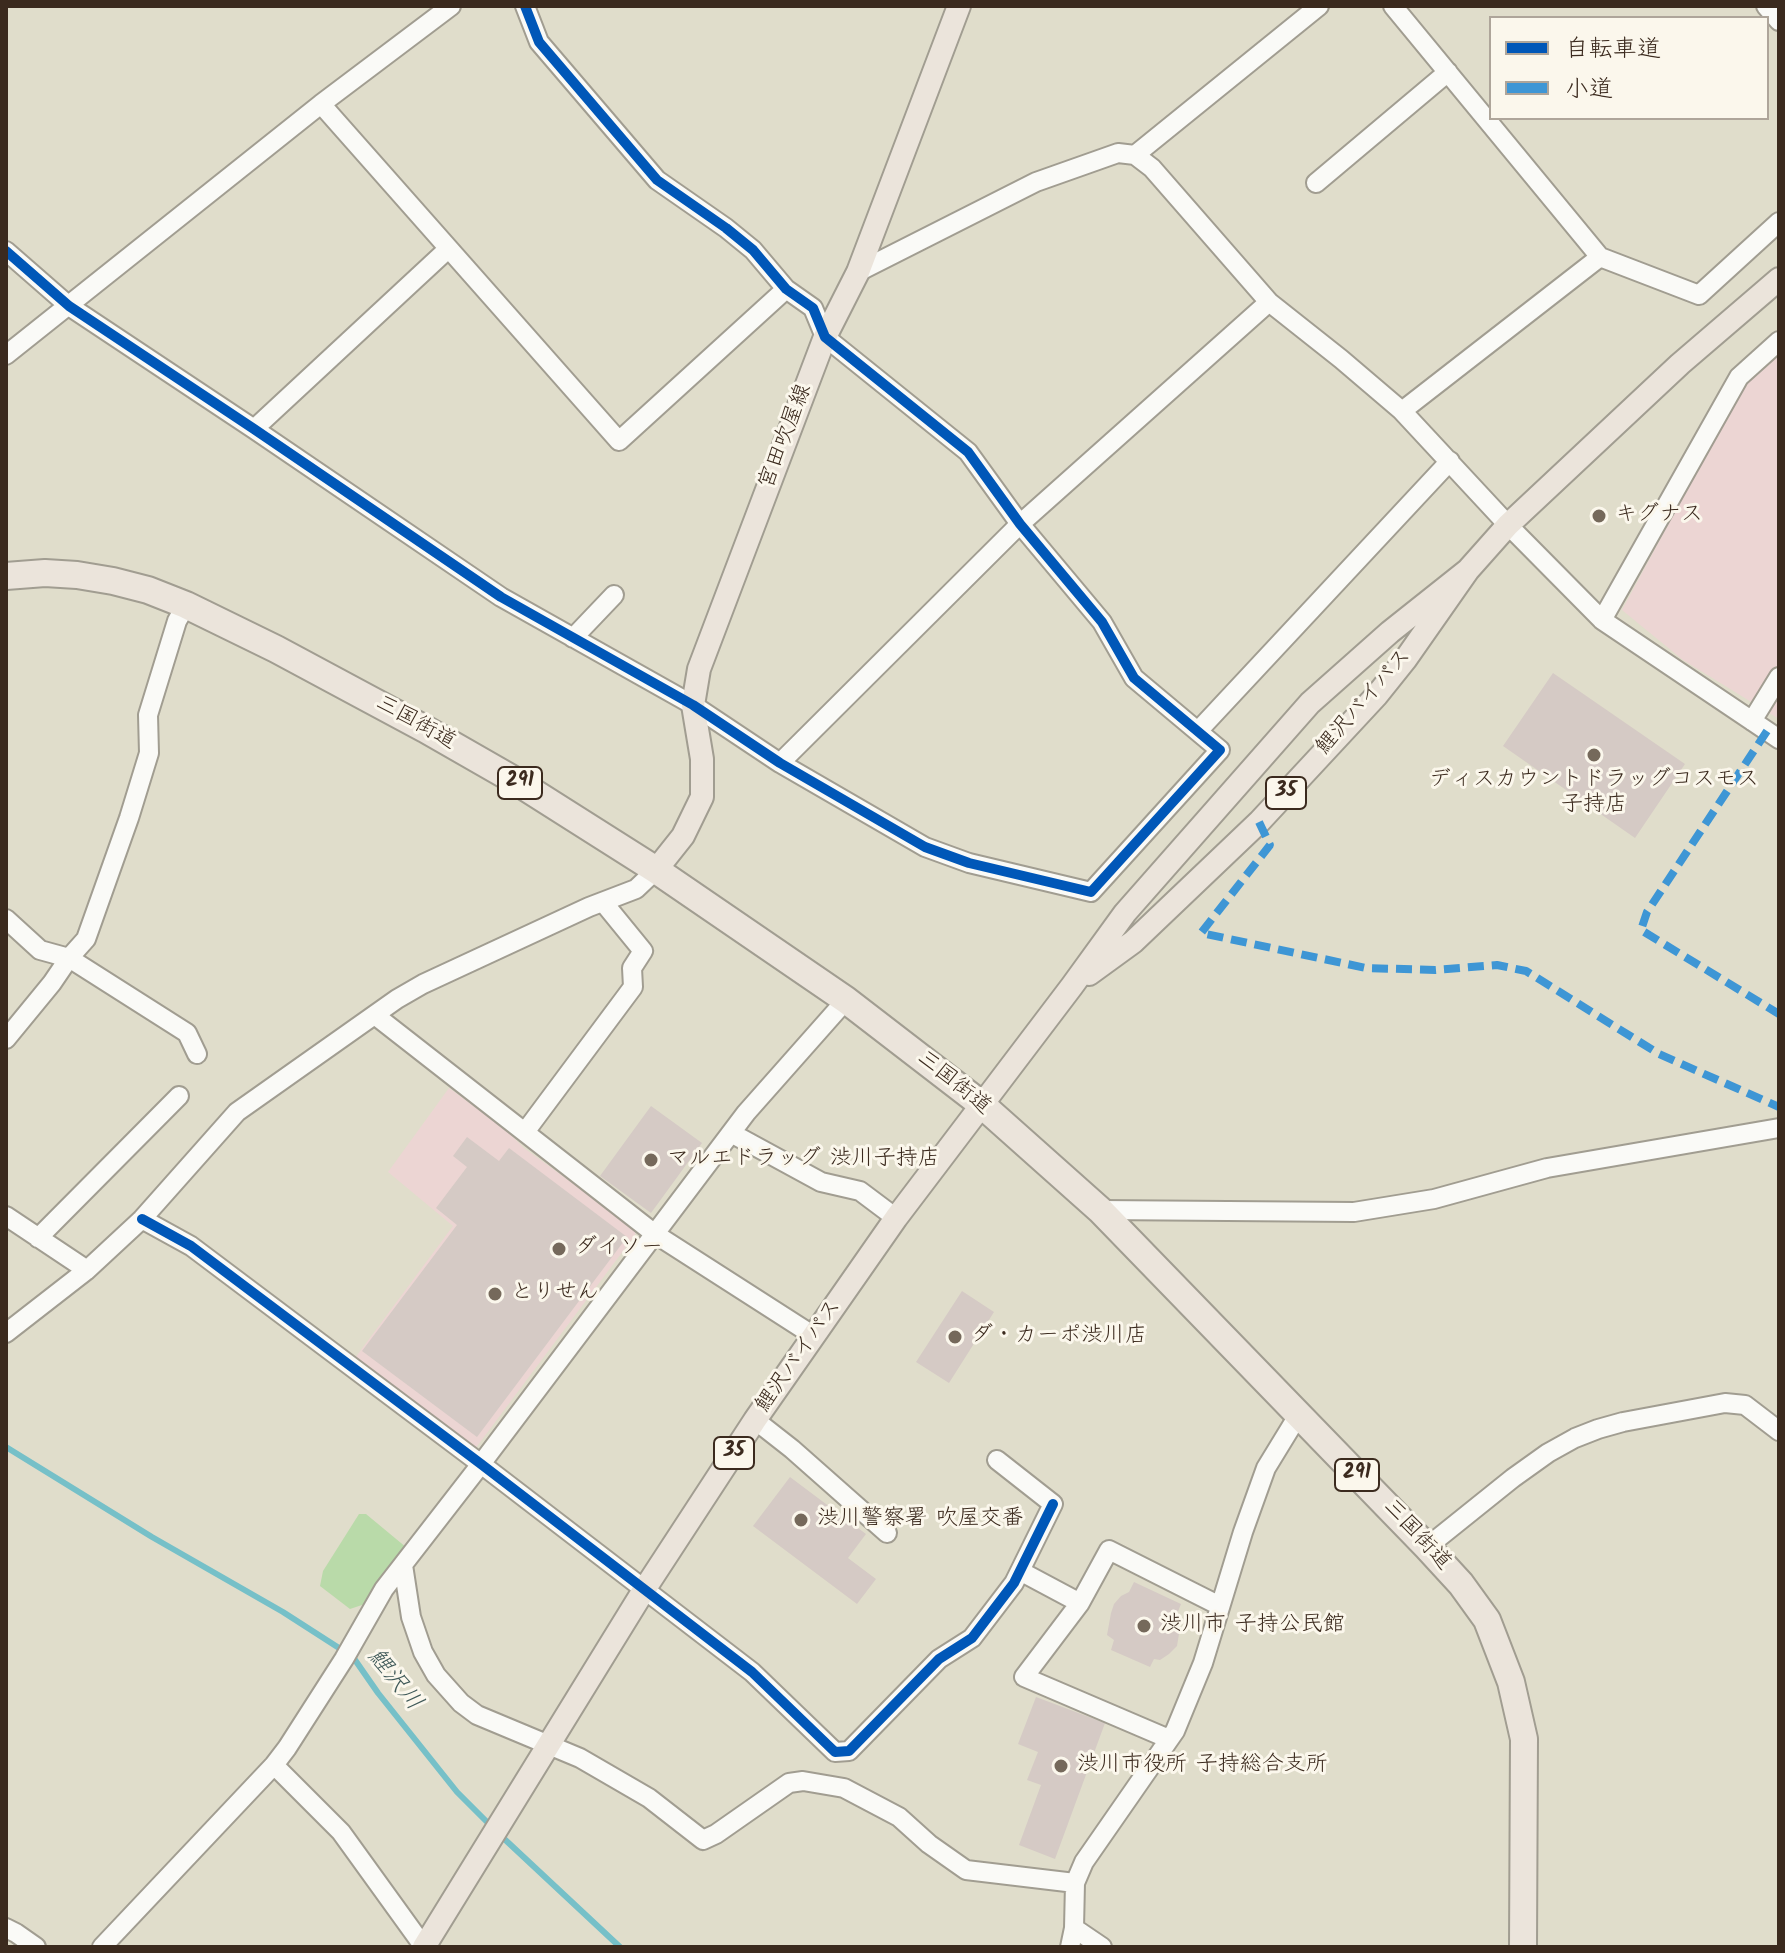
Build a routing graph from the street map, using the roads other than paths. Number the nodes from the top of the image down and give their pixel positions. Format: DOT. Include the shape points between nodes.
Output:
graph roads {
  1 [pos="451,6"];
  2 [pos="525,6"];
  3 [pos="959,6"];
  4 [pos="1319,6"];
  5 [pos="1393,6"];
  6 [pos="1766,6"];
  7 [pos="1779,21"];
  8 [pos="1448,72"];
  9 [pos="321,104"];
  10 [pos="1135,155"];
  11 [pos="1316,183"];
  12 [pos="1779,222"];
  13 [pos="448,249"];
  14 [pos="6,251"];
  15 [pos="1600,257"];
  16 [pos="858,272"];
  17 [pos="1779,279"];
  18 [pos="786,289"];
  19 [pos="1269,302"];
  20 [pos="69,306"];
  21 [pos="825,337"];
  22 [pos="1779,341"];
  23 [pos="6,355"];
  24 [pos="1402,411"];
  25 [pos="254,429"];
  26 [pos="1450,461"];
  27 [pos="1020,524"];
  28 [pos="1508,525"];
  29 [pos="1468,570"];
  30 [pos="6,576"];
  31 [pos="614,595"];
  32 [pos="186,605"];
  33 [pos="1602,620"];
  34 [pos="573,638"];
  35 [pos="1779,677"];
  36 [pos="693,705"];
  37 [pos="1752,721"];
  38 [pos="1198,731"];
  39 [pos="1779,739"];
  40 [pos="780,763"];
  41 [pos="656,870"];
  42 [pos="603,902"];
  43 [pos="6,919"];
  44 [pos="69,958"];
  45 [pos="1072,986"];
  46 [pos="846,1000"];
  47 [pos="376,1016"];
  48 [pos="6,1039"];
  49 [pos="197,1054"];
  50 [pos="179,1096"];
  51 [pos="981,1104"];
  52 [pos="1779,1128"];
  53 [pos="525,1132"];
  54 [pos="731,1133"];
  55 [pos="1100,1210"];
  56 [pos="6,1216"];
  57 [pos="896,1218"];
  58 [pos="142,1219"];
  59 [pos="655,1234"];
  60 [pos="38,1238"];
  61 [pos="87,1270"];
  62 [pos="6,1333"];
  63 [pos="814,1336"];
  64 [pos="1299,1414"];
  65 [pos="755,1420"];
  66 [pos="1779,1431"];
  67 [pos="997,1460"];
  68 [pos="481,1464"];
  69 [pos="887,1533"];
  70 [pos="1427,1547"];
  71 [pos="403,1565"];
  72 [pos="1020,1571"];
  73 [pos="644,1590"];
  74 [pos="1080,1603"];
  75 [pos="1220,1606"];
  76 [pos="1169,1739"];
  77 [pos="549,1745"];
  78 [pos="274,1765"];
  79 [pos="1075,1883"];
  80 [pos="6,1928"];
  81 [pos="1074,1928"];
  82 [pos="36,1947"];
  83 [pos="102,1947"];
  84 [pos="424,1947"];
  85 [pos="1070,1947"];
  86 [pos="1102,1947"];
  87 [pos="1523,1947"];
  1 -- 9 [label="street"];
  2 -- 18 [label="street" via="539,42 657,180 753,250"];
  3 -- 16 [label="main road, 宮田吹屋線"];
  4 -- 10 [label="street"];
  5 -- 8 [label="street"];
  6 -- 7 [label="street"];
  8 -- 11 [label="street"];
  8 -- 15 [label="street"];
  9 -- 13 [label="street"];
  9 -- 20 [label="street"];
  10 -- 16 [label="street" via="1118,153 1036,182"];
  10 -- 19 [label="street"];
  12 -- 15 [label="street" via="1699,295"];
  13 -- 18 [label="street" via="619,441"];
  13 -- 25 [label="street"];
  14 -- 20 [label="street"];
  15 -- 24 [label="street"];
  16 -- 21 [label="main road, 宮田吹屋線"];
  17 -- 28 [label="main road, 鯉沢バイパス / 35"];
  18 -- 21 [label="street" via="813,308"];
  19 -- 24 [label="street"];
  19 -- 27 [label="street"];
  20 -- 23 [label="street"];
  20 -- 25 [label="street"];
  21 -- 27 [label="street" via="968,452"];
  21 -- 36 [label="main road, 宮田吹屋線" via="699,669"];
  22 -- 33 [label="street" via="1739,377"];
  24 -- 26 [label="street"];
  25 -- 34 [label="street" via="501,597"];
  26 -- 28 [label="street"];
  26 -- 38 [label="street"];
  27 -- 38 [label="street" via="1102,622 1134,678"];
  27 -- 40 [label="street"];
  28 -- 29 [label="main road, 鯉沢バイパス / 35"];
  28 -- 33 [label="street"];
  29 -- 45 [label="main road, 鯉沢バイパス / 35" via="1301,713 1125,913"];
  29 -- 45 [label="main road, 鯉沢バイパス / 35" via="1377,695 1259,822 1133,942"];
  30 -- 32 [label="highway, 三国街道 / 291" via="77,575 148,590"];
  31 -- 34 [label="street"];
  32 -- 41 [label="highway, 三国街道 / 291" via="438,736"];
  32 -- 44 [label="street" via="148,715 149,753 129,818 86,939"];
  33 -- 37 [label="street"];
  34 -- 36 [label="street"];
  35 -- 37 [label="street"];
  36 -- 40 [label="street"];
  36 -- 41 [label="main road, 宮田吹屋線" via="702,797 683,836"];
  37 -- 39 [label="street"];
  38 -- 40 [label="street" via="1220,750 1091,892 925,847"];
  41 -- 42 [label="street" via="636,889"];
  41 -- 46 [label="highway, 三国街道 / 291"];
  42 -- 47 [label="street" via="423,984"];
  42 -- 53 [label="street" via="643,951 632,968 633,987"];
  43 -- 44 [label="street" via="40,950"];
  44 -- 48 [label="street"];
  44 -- 49 [label="street" via="187,1033"];
  45 -- 51 [label="main road, 鯉沢バイパス / 35"];
  46 -- 51 [label="highway, 三国街道 / 291"];
  46 -- 54 [label="street"];
  47 -- 53 [label="street"];
  47 -- 58 [label="street" via="237,1112"];
  50 -- 60 [label="street"];
  51 -- 55 [label="highway, 三国街道 / 291"];
  51 -- 57 [label="main road, 鯉沢バイパス / 35"];
  52 -- 55 [label="street" via="1547,1168 1434,1199 1354,1212"];
  53 -- 59 [label="street"];
  54 -- 57 [label="street" via="821,1182 860,1191"];
  54 -- 59 [label="street"];
  55 -- 64 [label="highway, 三国街道 / 291"];
  56 -- 60 [label="street"];
  57 -- 63 [label="main road, 鯉沢バイパス / 35"];
  58 -- 61 [label="street"];
  58 -- 68 [label="street" via="191,1246"];
  59 -- 63 [label="street"];
  59 -- 68 [label="street"];
  60 -- 61 [label="street"];
  61 -- 62 [label="street"];
  63 -- 65 [label="main road, 鯉沢バイパス / 35"];
  64 -- 70 [label="highway, 三国街道 / 291"];
  64 -- 75 [label="street" via="1266,1468"];
  65 -- 69 [label="street"];
  65 -- 73 [label="main road, 鯉沢バイパス / 35"];
  66 -- 70 [label="street" via="1745,1405 1725,1403 1598,1429 1548,1453"];
  67 -- 72 [label="street" via="1053,1504"];
  68 -- 71 [label="street"];
  68 -- 73 [label="street"];
  70 -- 87 [label="highway, 三国街道 / 291" via="1487,1620 1511,1682 1524,1739"];
  71 -- 77 [label="street" via="423,1652 449,1692 477,1715"];
  71 -- 78 [label="street"];
  72 -- 73 [label="street" via="972,1638 939,1659 849,1751 835,1752 752,1672"];
  72 -- 74 [label="street"];
  73 -- 77 [label="main road, 鯉沢バイパス / 35"];
  74 -- 75 [label="street" via="1109,1550"];
  74 -- 76 [label="street" via="1024,1677"];
  75 -- 76 [label="street" via="1203,1663"];
  76 -- 79 [label="street"];
  77 -- 79 [label="street" via="649,1798 703,1840 789,1783 803,1781 844,1788 899,1817 966,1870"];
  77 -- 84 [label="main road, 鯉沢バイパス / 35"];
  78 -- 83 [label="street"];
  78 -- 84 [label="street" via="341,1832"];
  79 -- 81 [label="street"];
  80 -- 82 [label="street"];
  81 -- 85 [label="street"];
  81 -- 86 [label="street"];
}
